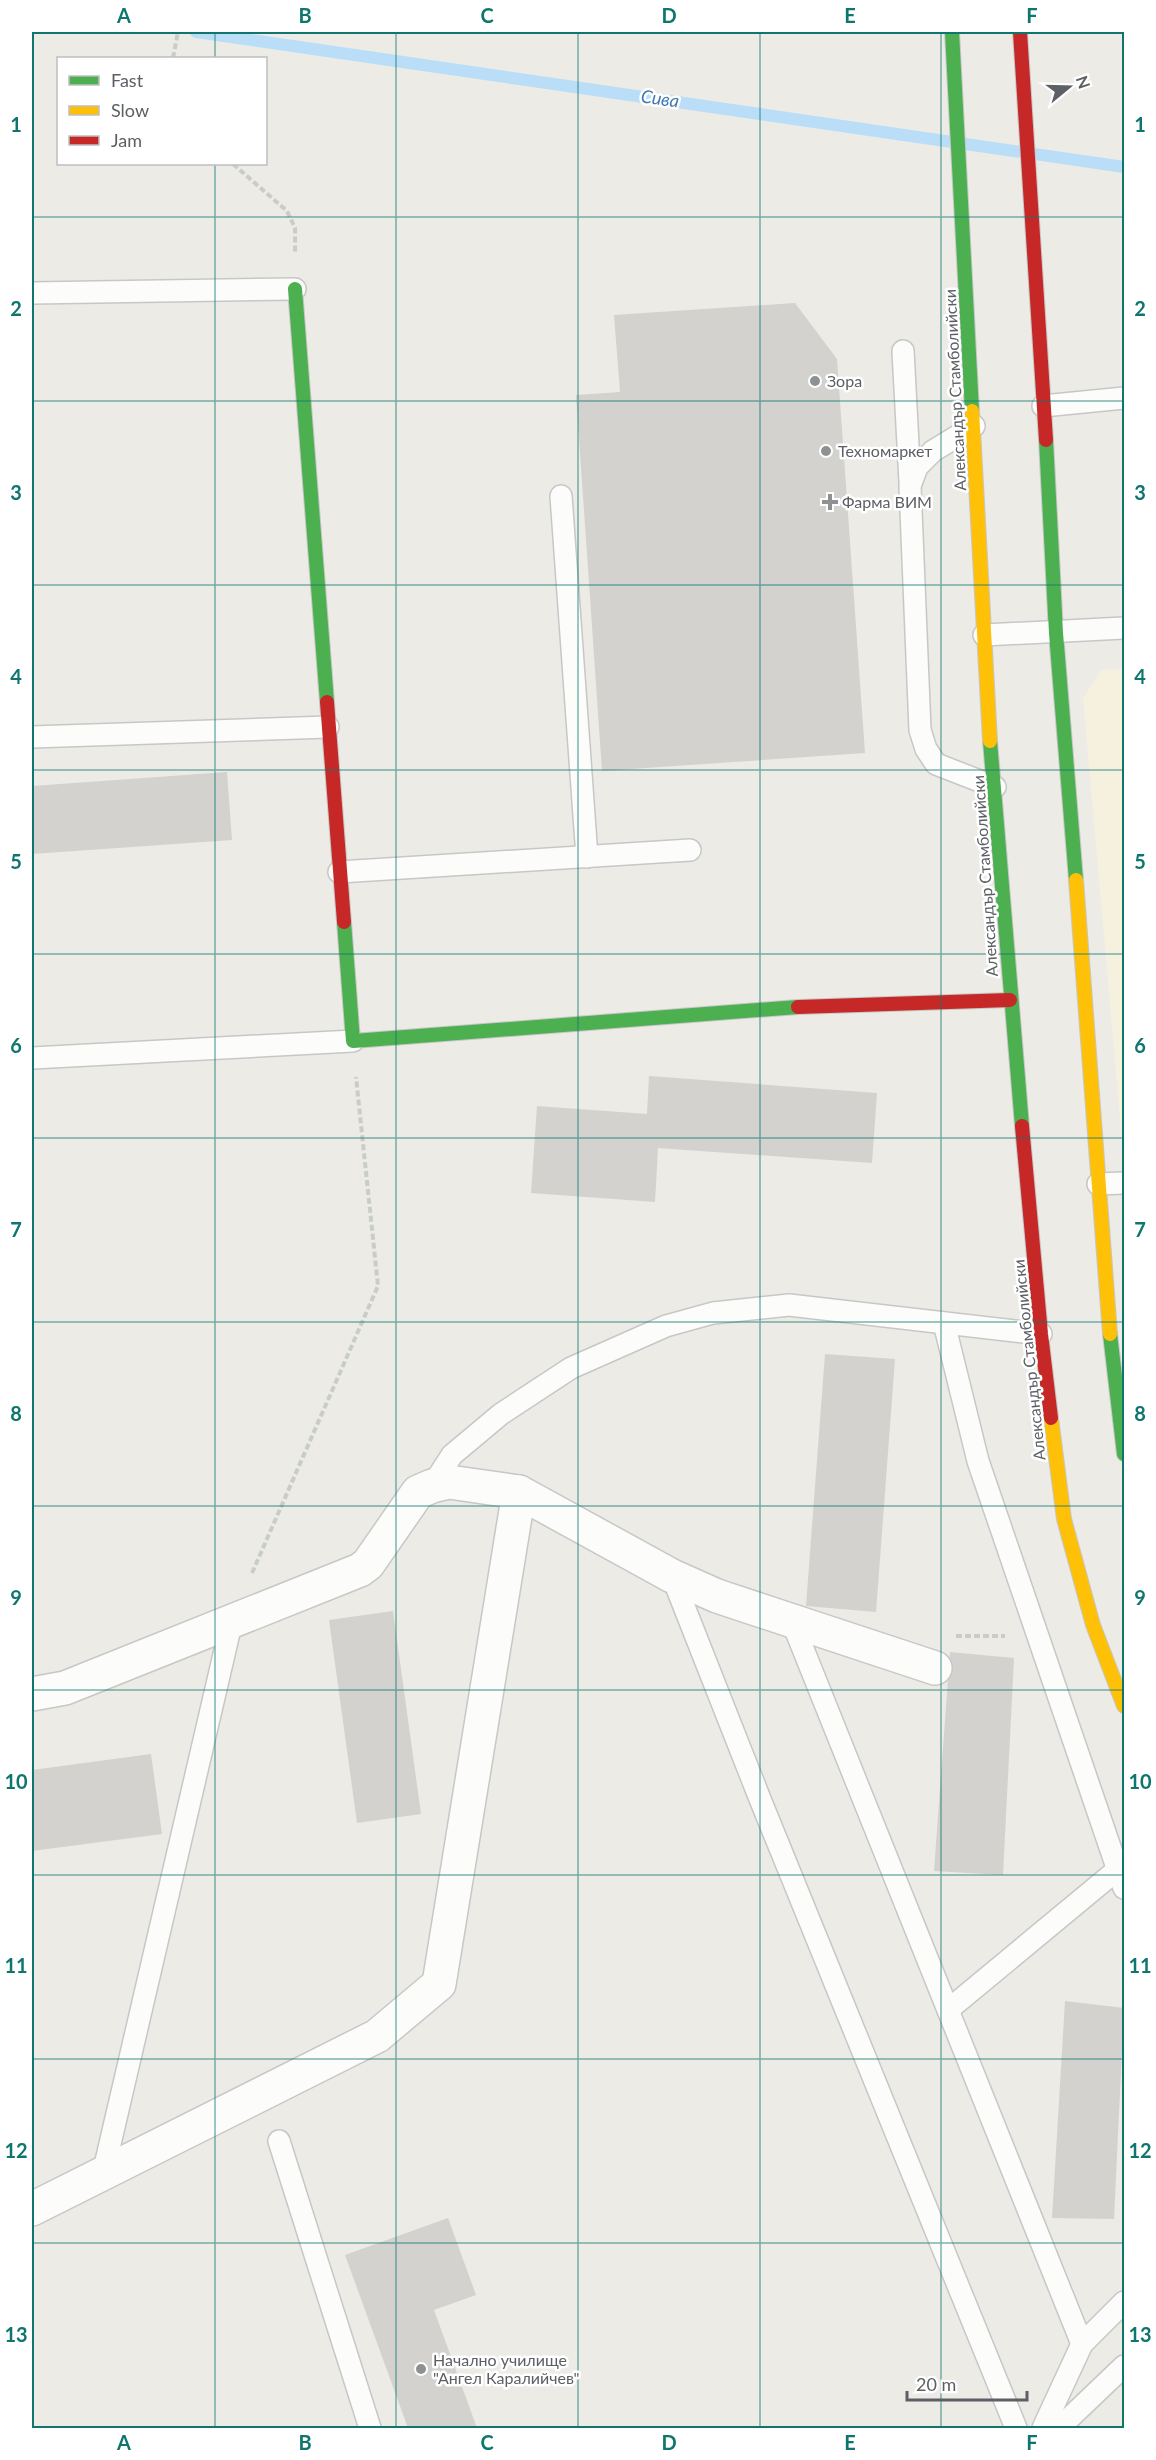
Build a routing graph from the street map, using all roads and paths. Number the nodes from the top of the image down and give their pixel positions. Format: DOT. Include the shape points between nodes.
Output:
graph roads {
  1 [pos="178,32"];
  2 [pos="952,32"];
  3 [pos="1020,32"];
  4 [pos="173,57"];
  5 [pos="233,165"];
  6 [pos="295,289"];
  7 [pos="32,293"];
  8 [pos="903,351"];
  9 [pos="1125,398"];
  10 [pos="1043,406"];
  11 [pos="974,426"];
  12 [pos="910,486"];
  13 [pos="561,496"];
  14 [pos="1125,628"];
  15 [pos="1056,633"];
  16 [pos="984,635"];
  17 [pos="328,727"];
  18 [pos="32,737"];
  19 [pos="994,787"];
  20 [pos="690,850"];
  21 [pos="587,857"];
  22 [pos="339,872"];
  23 [pos="1010,1000"];
  24 [pos="352,1041"];
  25 [pos="32,1058"];
  26 [pos="1125,1183"];
  27 [pos="1098,1184"];
  28 [pos="944,1323"];
  29 [pos="1041,1334"];
  30 [pos="1125,1454"];
  31 [pos="432,1485"];
  32 [pos="519,1492"];
  33 [pos="672,1576"];
  34 [pos="790,1619"];
  35 [pos="232,1620"];
  36 [pos="1038,1637"];
  37 [pos="935,1668"];
  38 [pos="32,1694"];
  39 [pos="1125,1706"];
  40 [pos="1121,1879"];
  41 [pos="948,2010"];
  42 [pos="279,2141"];
  43 [pos="103,2174"];
  44 [pos="32,2209"];
  45 [pos="1125,2302"];
  46 [pos="1082,2344"];
  47 [pos="1125,2366"];
  48 [pos="370,2428"];
  49 [pos="1016,2428"];
  50 [pos="1043,2428"];
  51 [pos="1059,2428"];
  1 -- 4 [label="path"];
  2 -- 11 [label="main road, Александър Стамболийски"];
  3 -- 10 [label="main road"];
  5 -- 6 [label="path" via="287,211 295,228"];
  6 -- 7 [label="lane"];
  6 -- 17 [label="main road"];
  8 -- 12 [label="lane"];
  9 -- 10 [label="lane"];
  10 -- 15 [label="main road"];
  11 -- 12 [label="lane" via="933,451 917,466"];
  11 -- 16 [label="main road, Александър Стамболийски"];
  12 -- 19 [label="lane" via="920,730 936,764"];
  13 -- 21 [label="lane"];
  14 -- 15 [label="lane"];
  15 -- 16 [label="lane"];
  15 -- 27 [label="main road"];
  16 -- 19 [label="main road, Александър Стамболийски"];
  17 -- 18 [label="lane"];
  17 -- 22 [label="main road"];
  19 -- 23 [label="main road, Александър Стамболийски"];
  20 -- 21 [label="lane"];
  21 -- 22 [label="lane"];
  22 -- 24 [label="main road"];
  23 -- 24 [label="main road" via="832,1004"];
  23 -- 29 [label="main road, Александър Стамболийски"];
  24 -- 25 [label="lane"];
  24 -- 35 [label="path" via="378,1286"];
  26 -- 27 [label="lane"];
  27 -- 30 [label="main road"];
  28 -- 29 [label="lane"];
  28 -- 31 [label="lane" via="789,1305 712,1313 666,1326 571,1368 501,1414 452,1455"];
  28 -- 36 [label="lane" via="978,1461"];
  29 -- 39 [label="main road, Александър Стамболийски" via="1064,1519 1093,1625"];
  31 -- 32 [label="street" via="449,1482"];
  31 -- 35 [label="street" via="418,1492 360,1570"];
  32 -- 33 [label="street"];
  32 -- 43 [label="street" via="439,1984 377,2036"];
  33 -- 34 [label="street" via="717,1596"];
  33 -- 49 [label="lane"];
  34 -- 37 [label="street"];
  34 -- 41 [label="lane"];
  35 -- 38 [label="street" via="65,1688"];
  35 -- 43 [label="lane"];
  36 -- 37 [label="path" via="934,1635"];
  36 -- 40 [label="lane"];
  40 -- 41 [label="lane"];
  41 -- 46 [label="lane"];
  42 -- 48 [label="lane"];
  43 -- 44 [label="street"];
  45 -- 46 [label="lane"];
  46 -- 50 [label="lane"];
  47 -- 51 [label="lane"];
}
